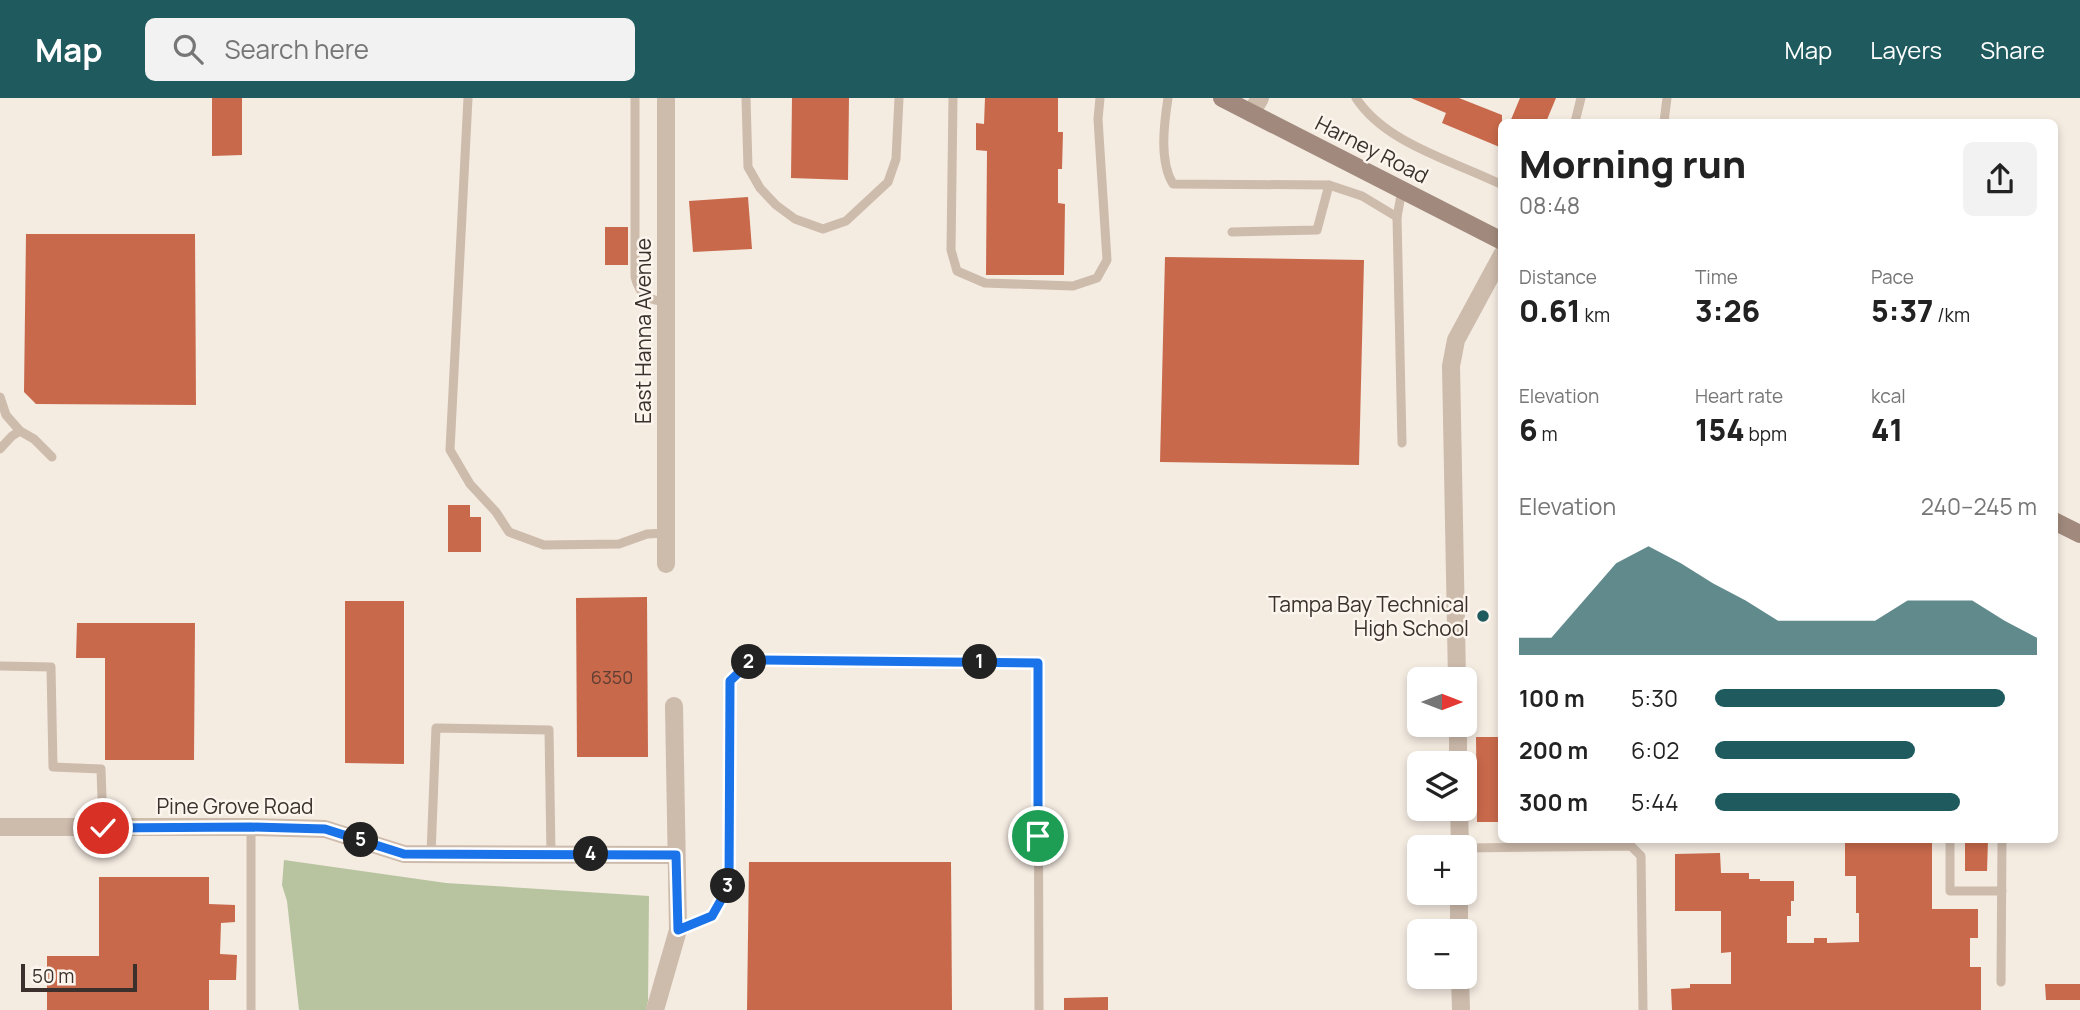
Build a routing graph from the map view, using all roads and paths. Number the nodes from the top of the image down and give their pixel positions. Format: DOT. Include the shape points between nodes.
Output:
graph roads {
  1 [pos="468,98"];
  2 [pos="635,98"];
  3 [pos="666,98"];
  4 [pos="746,98"];
  5 [pos="899,98"];
  6 [pos="953,98"];
  7 [pos="1100,98"];
  8 [pos="1168,98"];
  9 [pos="1222,98"];
  10 [pos="1356,98"];
  11 [pos="1581,98"];
  12 [pos="1667,98"];
  13 [pos="1255,106"];
  14 [pos="1576,119"];
  15 [pos="1664,119"];
  16 [pos="1498,183"];
  17 [pos="1329,185"];
  18 [pos="1402,190"];
  19 [pos="1397,217"];
  20 [pos="1232,232"];
  21 [pos="1498,239"];
  22 [pos="1498,262"];
  23 [pos="666,302"];
  24 [pos="0,397"];
  25 [pos="20,431"];
  26 [pos="1402,443"];
  27 [pos="0,449"];
  28 [pos="51,457"];
  29 [pos="2058,523"];
  30 [pos="666,533"];
  31 [pos="2080,534"];
  32 [pos="666,564"];
  33 [pos="0,666"];
  34 [pos="1457,667"];
  35 [pos="674,706"];
  36 [pos="0,827"];
  37 [pos="251,827"];
  38 [pos="103,828"];
  39 [pos="1950,843"];
  40 [pos="2002,843"];
  41 [pos="1477,847"];
  42 [pos="431,854"];
  43 [pos="551,854"];
  44 [pos="676,855"];
  45 [pos="2002,891"];
  46 [pos="678,930"];
  47 [pos="2001,982"];
  48 [pos="1460,989"];
  49 [pos="251,1010"];
  50 [pos="655,1010"];
  51 [pos="1039,1010"];
  52 [pos="1461,1010"];
  53 [pos="1643,1010"];
  1 -- 30 [label="lane" via="450,450 470,484 509,532 544,545 619,544"];
  2 -- 23 [label="lane" via="635,277 645,297"];
  3 -- 23 [label="street, East Hanna Avenue"];
  4 -- 5 [label="lane" via="748,167 760,188 795,219 823,229 846,222 888,182 896,159"];
  6 -- 7 [label="lane" via="951,250 957,271 985,283 1073,286 1097,278 1107,260"];
  8 -- 17 [label="lane" via="1166,173 1173,184"];
  9 -- 13 [label="street, Harney Road"];
  10 -- 16 [label="lane" via="1395,137"];
  11 -- 14 [label="lane"];
  12 -- 15 [label="lane"];
  13 -- 18 [label="street, Harney Road"];
  17 -- 19 [label="lane" via="1362,196"];
  17 -- 20 [label="lane" via="1317,230"];
  18 -- 19 [label="lane"];
  18 -- 21 [label="street, Harney Road"];
  19 -- 26 [label="lane"];
  22 -- 34 [label="street" via="1456,341 1451,366"];
  23 -- 30 [label="street, East Hanna Avenue"];
  24 -- 25 [label="lane" via="6,415"];
  25 -- 27 [label="lane"];
  25 -- 28 [label="lane"];
  29 -- 31 [label="street"];
  30 -- 32 [label="street, East Hanna Avenue"];
  33 -- 38 [label="lane" via="51,667 53,767 101,769"];
  35 -- 44 [label="street"];
  36 -- 38 [label="street, Pine Grove Road"];
  37 -- 38 [label="street, Pine Grove Road"];
  37 -- 42 [label="street, Pine Grove Road" via="325,829 404,854"];
  37 -- 49 [label="lane"];
  39 -- 45 [label="lane" via="1950,891"];
  40 -- 45 [label="lane"];
  41 -- 53 [label="lane" via="1631,846 1641,856"];
  42 -- 43 [label="street, Pine Grove Road"];
  42 -- 43 [label="lane" via="436,728 550,730"];
  43 -- 44 [label="street, Pine Grove Road"];
  44 -- 46 [label="street"];
  45 -- 47 [label="lane"];
  46 -- 50 [label="street"];
  46 -- 51 [label="lane" via="712,916 729,886 730,681 752,660 1038,663"];
  48 -- 52 [label="street"];
}
